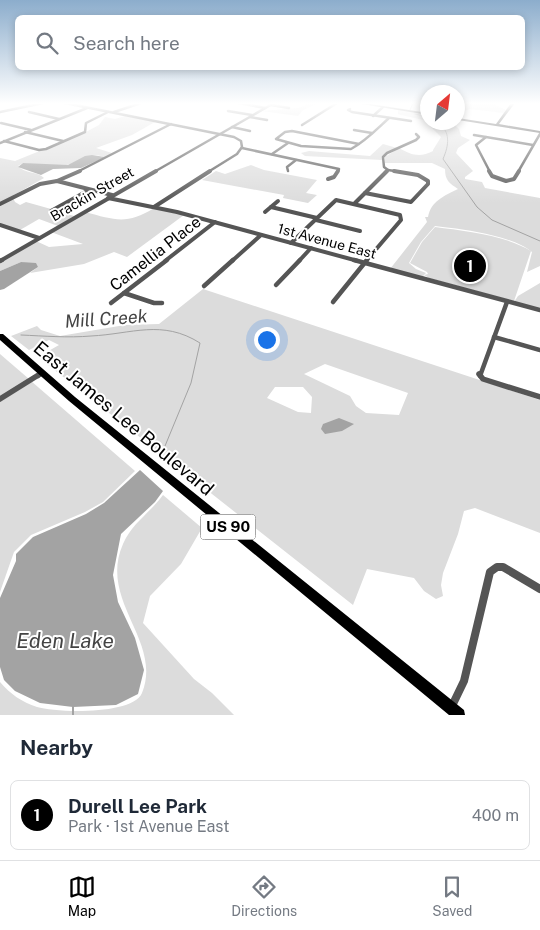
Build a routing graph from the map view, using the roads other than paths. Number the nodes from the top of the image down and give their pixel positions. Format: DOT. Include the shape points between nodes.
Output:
graph roads {
  1 [pos="15,136"];
  2 [pos="47,136"];
  3 [pos="75,136"];
  4 [pos="147,136"];
  5 [pos="215,136"];
  6 [pos="228,136"];
  7 [pos="279,136"];
  8 [pos="320,136"];
  9 [pos="368,136"];
  10 [pos="418,136"];
  11 [pos="482,136"];
  12 [pos="538,136"];
  13 [pos="486,137"];
  14 [pos="66,140"];
  15 [pos="4,141"];
  16 [pos="0,143"];
  17 [pos="288,143"];
  18 [pos="359,144"];
  19 [pos="533,145"];
  20 [pos="242,148"];
  21 [pos="272,154"];
  22 [pos="296,160"];
  23 [pos="388,170"];
  24 [pos="288,171"];
  25 [pos="328,179"];
  26 [pos="57,181"];
  27 [pos="89,189"];
  28 [pos="365,193"];
  29 [pos="110,197"];
  30 [pos="278,201"];
  31 [pos="0,204"];
  32 [pos="354,204"];
  33 [pos="154,207"];
  34 [pos="270,207"];
  35 [pos="51,211"];
  36 [pos="265,212"];
  37 [pos="317,219"];
  38 [pos="215,222"];
  39 [pos="0,225"];
  40 [pos="360,231"];
  41 [pos="261,235"];
  42 [pos="39,238"];
  43 [pos="291,243"];
  44 [pos="311,248"];
  45 [pos="0,261"];
  46 [pos="364,263"];
  47 [pos="276,285"];
  48 [pos="204,286"];
  49 [pos="124,293"];
  50 [pos="333,302"];
  51 [pos="507,302"];
  52 [pos="111,303"];
  53 [pos="162,303"];
  54 [pos="540,310"];
  55 [pos="0,336"];
  56 [pos="494,337"];
  57 [pos="540,350"];
  58 [pos="42,373"];
  59 [pos="540,398"];
  60 [pos="0,399"];
  61 [pos="540,590"];
  62 [pos="455,712"];
  1 -- 15 [label="street"];
  2 -- 14 [label="street"];
  3 -- 14 [label="street"];
  4 -- 26 [label="street"];
  5 -- 29 [label="street, Brackin Street"];
  6 -- 20 [label="street" via="239,139"];
  7 -- 17 [label="street" via="276,139"];
  8 -- 18 [label="street"];
  9 -- 18 [label="street"];
  10 -- 23 [label="street" via="383,157"];
  11 -- 13 [label="street"];
  12 -- 19 [label="street"];
  13 -- 19 [label="street"];
  13 -- 19 [label="street" via="476,145 492,176 506,181 514,179"];
  14 -- 15 [label="street" via="42,150"];
  15 -- 16 [label="street"];
  17 -- 18 [label="street" via="345,150"];
  17 -- 21 [label="street"];
  20 -- 21 [label="street"];
  20 -- 33 [label="street"];
  21 -- 22 [label="street"];
  22 -- 24 [label="street" via="287,167"];
  22 -- 25 [label="street" via="339,169 334,177"];
  23 -- 28 [label="street"];
  23 -- 28 [label="street" via="418,175 428,184 411,202"];
  26 -- 27 [label="street, 1st Avenue East"];
  26 -- 31 [label="street, 1st Avenue East" via="38,184"];
  27 -- 29 [label="street, 1st Avenue East"];
  27 -- 35 [label="street"];
  28 -- 32 [label="street"];
  29 -- 33 [label="street, 1st Avenue East"];
  29 -- 42 [label="street, Brackin Street"];
  30 -- 34 [label="street"];
  32 -- 37 [label="street" via="336,200"];
  32 -- 46 [label="street" via="402,218"];
  33 -- 38 [label="street, 1st Avenue East"];
  34 -- 36 [label="street"];
  34 -- 37 [label="street"];
  37 -- 40 [label="street"];
  37 -- 43 [label="street"];
  38 -- 41 [label="street, 1st Avenue East"];
  38 -- 49 [label="street, Camellia Place"];
  39 -- 42 [label="street"];
  41 -- 43 [label="street, 1st Avenue East"];
  41 -- 48 [label="street"];
  42 -- 45 [label="street, Brackin Street"];
  43 -- 44 [label="street, 1st Avenue East"];
  44 -- 46 [label="street, 1st Avenue East"];
  44 -- 47 [label="street"];
  46 -- 50 [label="street"];
  46 -- 51 [label="street, 1st Avenue East"];
  49 -- 52 [label="street, Camellia Place"];
  49 -- 53 [label="street"];
  51 -- 54 [label="street, 1st Avenue East"];
  51 -- 56 [label="street"];
  55 -- 58 [label="main road, East James Lee Boulevard / US 90"];
  56 -- 57 [label="street"];
  56 -- 59 [label="street" via="479,376"];
  58 -- 60 [label="street"];
  58 -- 62 [label="main road, East James Lee Boulevard / US 90"];
  61 -- 62 [label="street" via="503,567 490,572"];
}
